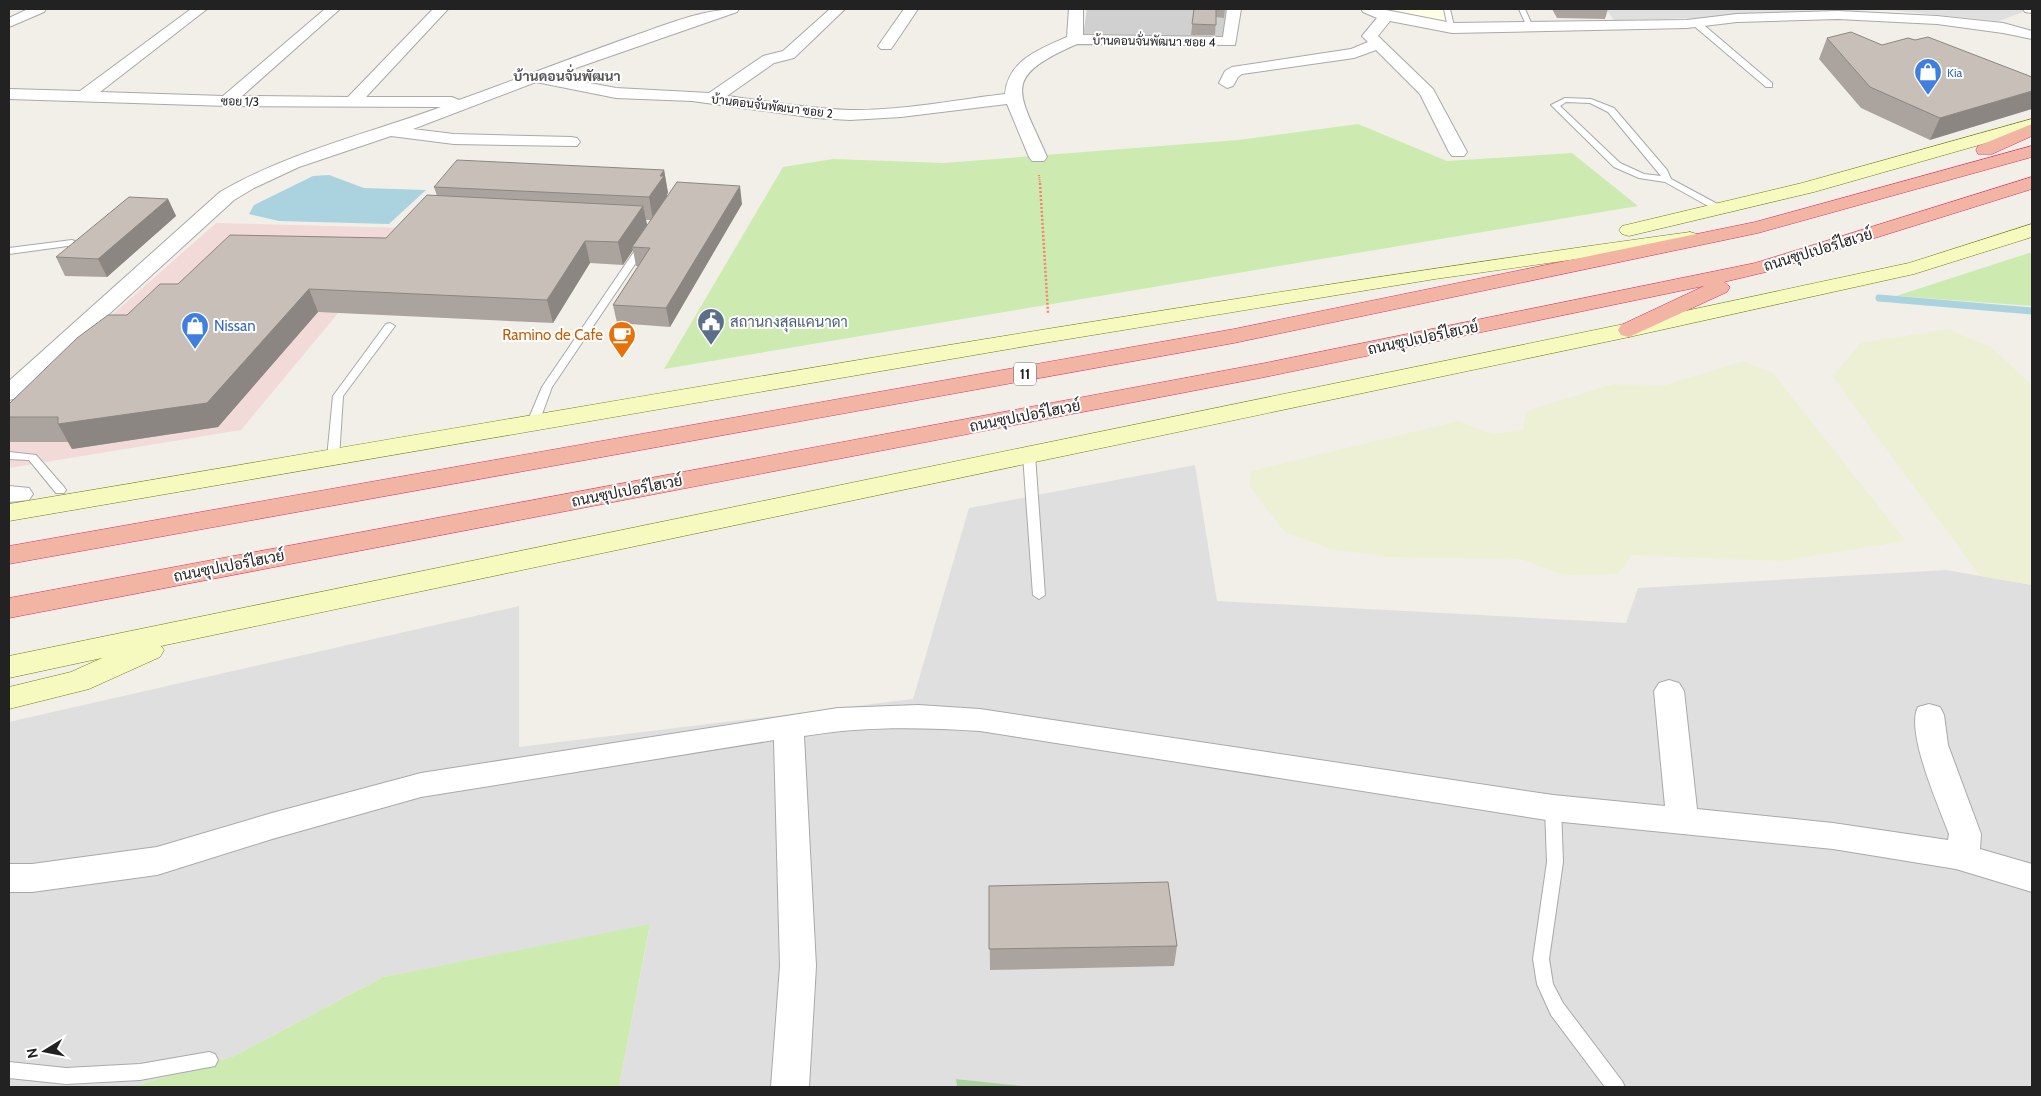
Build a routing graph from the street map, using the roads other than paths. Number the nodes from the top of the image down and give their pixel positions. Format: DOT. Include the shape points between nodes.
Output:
graph roads {
  1 [pos="39,9"];
  2 [pos="200,9"];
  3 [pos="333,9"];
  4 [pos="441,9"];
  5 [pos="732,9"];
  6 [pos="838,9"];
  7 [pos="911,9"];
  8 [pos="1076,9"];
  9 [pos="1234,9"];
  10 [pos="1368,9"];
  11 [pos="1447,9"];
  12 [pos="1522,9"];
  13 [pos="1386,16"];
  14 [pos="9,23"];
  15 [pos="1696,23"];
  16 [pos="1530,25"];
  17 [pos="1452,28"];
  18 [pos="2032,35"];
  19 [pos="1075,39"];
  20 [pos="1378,44"];
  21 [pos="886,46"];
  22 [pos="532,77"];
  23 [pos="1227,83"];
  24 [pos="1768,86"];
  25 [pos="9,94"];
  26 [pos="84,96"];
  27 [pos="713,98"];
  28 [pos="1013,98"];
  29 [pos="227,101"];
  30 [pos="352,102"];
  31 [pos="470,102"];
  32 [pos="2032,124"];
  33 [pos="2032,129"];
  34 [pos="390,131"];
  35 [pos="571,142"];
  36 [pos="2032,151"];
  37 [pos="1458,152"];
  38 [pos="1038,157"];
  39 [pos="1667,180"];
  40 [pos="2032,184"];
  41 [pos="1880,195"];
  42 [pos="1720,209"];
  43 [pos="2032,230"];
  44 [pos="1732,232"];
  45 [pos="651,234"];
  46 [pos="72,243"];
  47 [pos="9,251"];
  48 [pos="1758,268"];
  49 [pos="1435,273"];
  50 [pos="390,326"];
  51 [pos="1629,330"];
  52 [pos="9,393"];
  53 [pos="532,425"];
  54 [pos="1029,455"];
  55 [pos="9,456"];
  56 [pos="333,458"];
  57 [pos="159,488"];
  58 [pos="60,490"];
  59 [pos="12,499"];
  60 [pos="9,555"];
  61 [pos="1039,595"];
  62 [pos="9,608"];
  63 [pos="198,629"];
  64 [pos="9,666"];
  65 [pos="1669,691"];
  66 [pos="9,698"];
  67 [pos="1929,715"];
  68 [pos="789,728"];
  69 [pos="1553,808"];
  70 [pos="1682,820"];
  71 [pos="1962,857"];
  72 [pos="9,878"];
  73 [pos="2032,878"];
  74 [pos="209,1060"];
  75 [pos="9,1070"];
  76 [pos="790,1087"];
  77 [pos="1616,1087"];
  1 -- 14 [label="street"];
  2 -- 26 [label="street"];
  3 -- 29 [label="street"];
  4 -- 30 [label="street"];
  5 -- 22 [label="street" via="654,32"];
  6 -- 27 [label="street" via="788,55 769,59"];
  7 -- 21 [label="street"];
  8 -- 19 [label="street"];
  9 -- 19 [label="street, บ้านดอนจั่นพัฒนา ซอย 4" via="1230,42"];
  10 -- 13 [label="street"];
  11 -- 17 [label="lane"];
  12 -- 16 [label="lane"];
  13 -- 17 [label="street"];
  13 -- 20 [label="street" via="1370,36"];
  15 -- 16 [label="street"];
  15 -- 18 [label="street" via="1774,17 1890,16 2004,28"];
  15 -- 24 [label="lane"];
  16 -- 17 [label="street"];
  19 -- 28 [label="street" via="1024,66 1014,84"];
  20 -- 23 [label="street" via="1354,53 1238,70 1231,74"];
  20 -- 37 [label="street" via="1427,92"];
  22 -- 27 [label="street, บ้านดอนจั่นพัฒนา ซอย 2" via="616,93"];
  22 -- 31 [label="street"];
  25 -- 26 [label="street, ซอย 1/3"];
  26 -- 29 [label="street, ซอย 1/3"];
  27 -- 28 [label="street, บ้านดอนจั่นพัฒนา ซอย 2" via="850,115"];
  28 -- 38 [label="street"];
  29 -- 30 [label="street, ซอย 1/3"];
  30 -- 31 [label="street, ซอย 1/3"];
  31 -- 34 [label="street"];
  32 -- 42 [label="main road" via="1807,188"];
  33 -- 41 [label="highway"];
  34 -- 35 [label="street" via="454,139"];
  34 -- 52 [label="street" via="263,176 227,196"];
  36 -- 41 [label="highway, 11"];
  39 -- 39 [label="lane" via="1642,176 1617,165 1554,105 1566,100 1591,101 1611,110 1664,172"];
  39 -- 42 [label="lane"];
  40 -- 48 [label="highway, ถนนซุปเปอร์ไฮเวย์"];
  41 -- 44 [label="highway, 11"];
  42 -- 49 [label="main road"];
  43 -- 51 [label="main road" via="1914,268"];
  44 -- 49 [label="main road"];
  44 -- 60 [label="highway, 11" via="1234,336"];
  45 -- 53 [label="lane" via="547,387"];
  46 -- 47 [label="lane"];
  48 -- 51 [label="highway"];
  48 -- 62 [label="highway, ถนนซุปเปอร์ไฮเวย์" via="1265,370"];
  49 -- 53 [label="main road" via="1050,335"];
  50 -- 56 [label="lane" via="338,396"];
  51 -- 54 [label="main road"];
  53 -- 56 [label="main road"];
  54 -- 61 [label="lane"];
  54 -- 63 [label="main road"];
  55 -- 58 [label="lane" via="32,456"];
  56 -- 57 [label="main road"];
  57 -- 58 [label="main road"];
  57 -- 59 [label="main road"];
  58 -- 59 [label="main road"];
  63 -- 64 [label="main road"];
  63 -- 66 [label="main road" via="78,681"];
  65 -- 70 [label="street"];
  67 -- 71 [label="street" via="1933,745 1965,834"];
  68 -- 69 [label="street" via="838,719 918,716 980,720"];
  68 -- 72 [label="street" via="421,785 157,861 32,878"];
  68 -- 76 [label="street" via="798,966"];
  69 -- 70 [label="street"];
  69 -- 77 [label="lane" via="1555,862 1541,959 1545,984 1557,1009"];
  70 -- 71 [label="street" via="1833,836"];
  71 -- 73 [label="street"];
  74 -- 75 [label="lane" via="140,1072 75,1075"];
}
